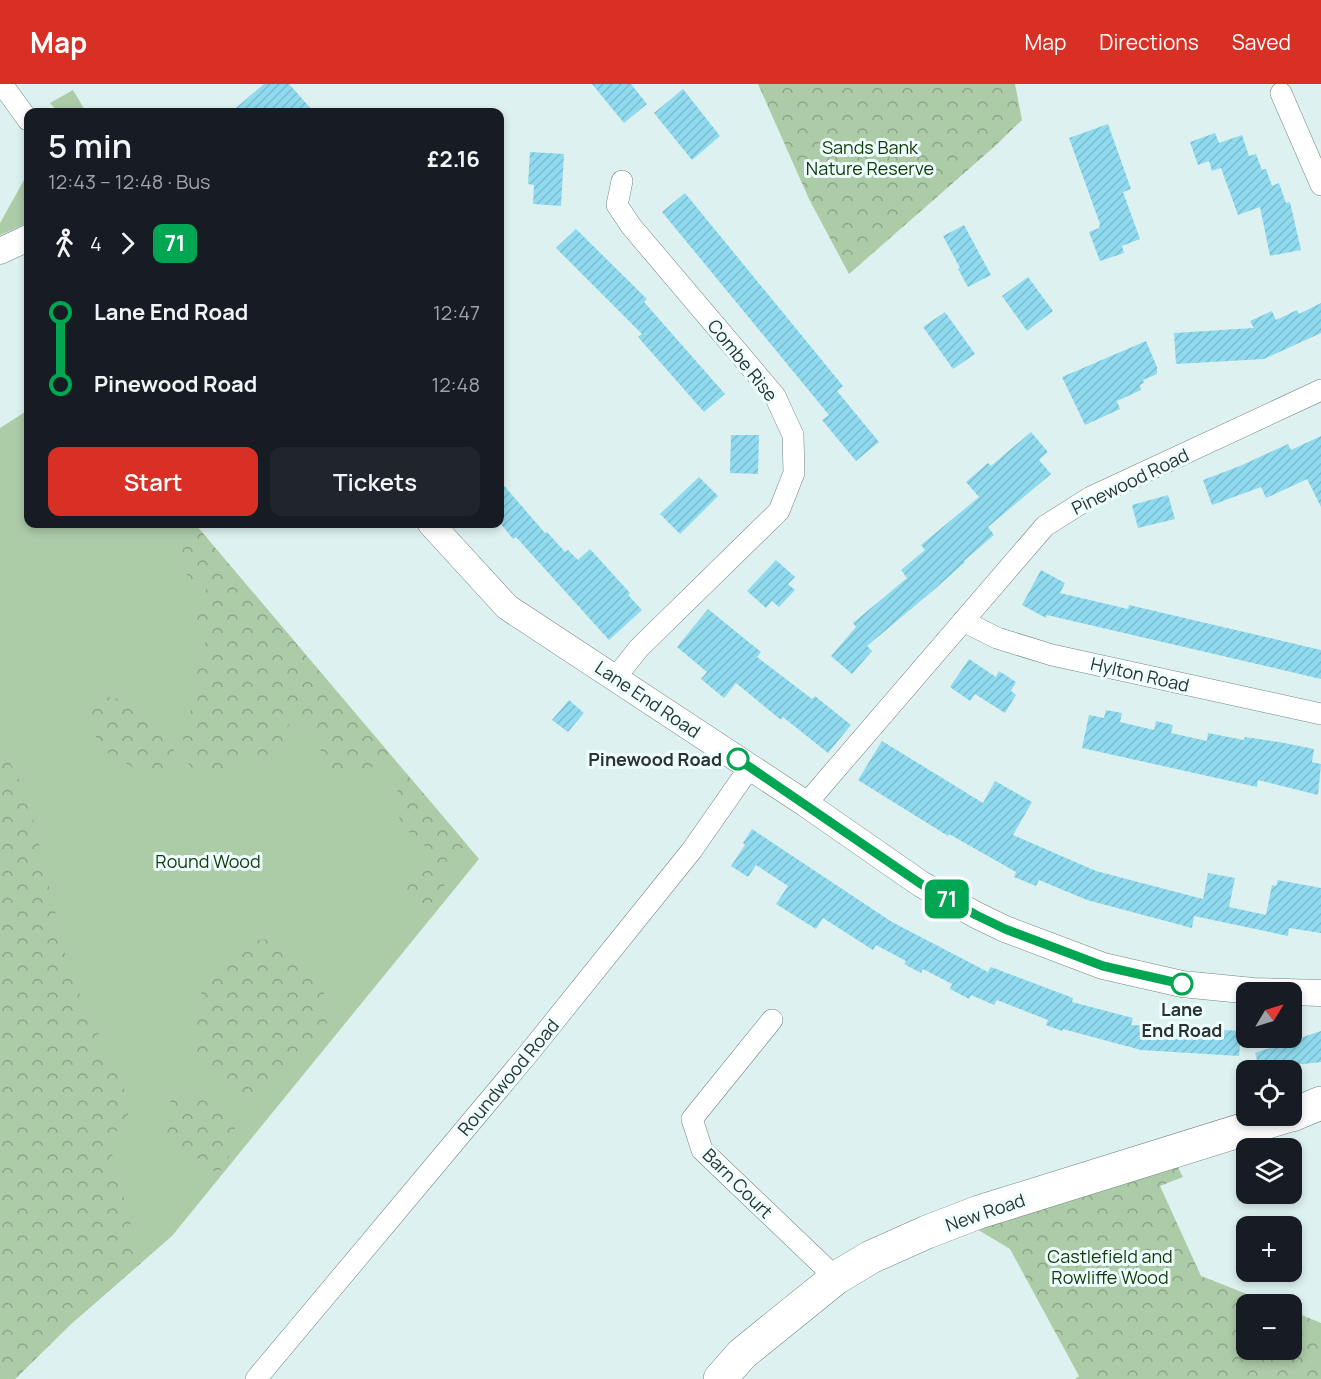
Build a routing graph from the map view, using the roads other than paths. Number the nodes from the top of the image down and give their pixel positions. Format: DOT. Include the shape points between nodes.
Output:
graph roads {
  1 [pos="2,84"];
  2 [pos="1281,93"];
  3 [pos="24,114"];
  4 [pos="622,181"];
  5 [pos="1321,185"];
  6 [pos="24,240"];
  7 [pos="0,251"];
  8 [pos="1321,390"];
  9 [pos="435,528"];
  10 [pos="963,621"];
  11 [pos="616,677"];
  12 [pos="1321,714"];
  13 [pos="750,767"];
  14 [pos="806,804"];
  15 [pos="1321,993"];
  16 [pos="772,1020"];
  17 [pos="1321,1103"];
  18 [pos="1302,1110"];
  19 [pos="1254,1126"];
  20 [pos="836,1278"];
  21 [pos="256,1379"];
  22 [pos="720,1379"];
  1 -- 3 [label="street"];
  2 -- 5 [label="street"];
  4 -- 11 [label="street, Combe Rise" via="617,205 631,226 775,396 793,435 794,473 779,511 639,648"];
  6 -- 7 [label="street"];
  8 -- 10 [label="street, Pinewood Road" via="1091,497 1045,526"];
  9 -- 11 [label="street, Lane End Road" via="507,607"];
  10 -- 12 [label="street, Hylton Road" via="997,638 1052,655"];
  10 -- 14 [label="street, Pinewood Road"];
  11 -- 13 [label="street, Lane End Road"];
  13 -- 14 [label="street, Lane End Road"];
  13 -- 21 [label="street, Roundwood Road" via="692,850 528,1054"];
  14 -- 15 [label="street, Lane End Road" via="921,884 976,915 1103,966 1182,984"];
  16 -- 20 [label="street, Barn Court" via="692,1119 702,1149"];
  17 -- 18 [label="highway, New Road"];
  19 -- 20 [label="highway, New Road" via="979,1212 871,1257"];
  20 -- 22 [label="highway, New Road" via="742,1354"];
}
